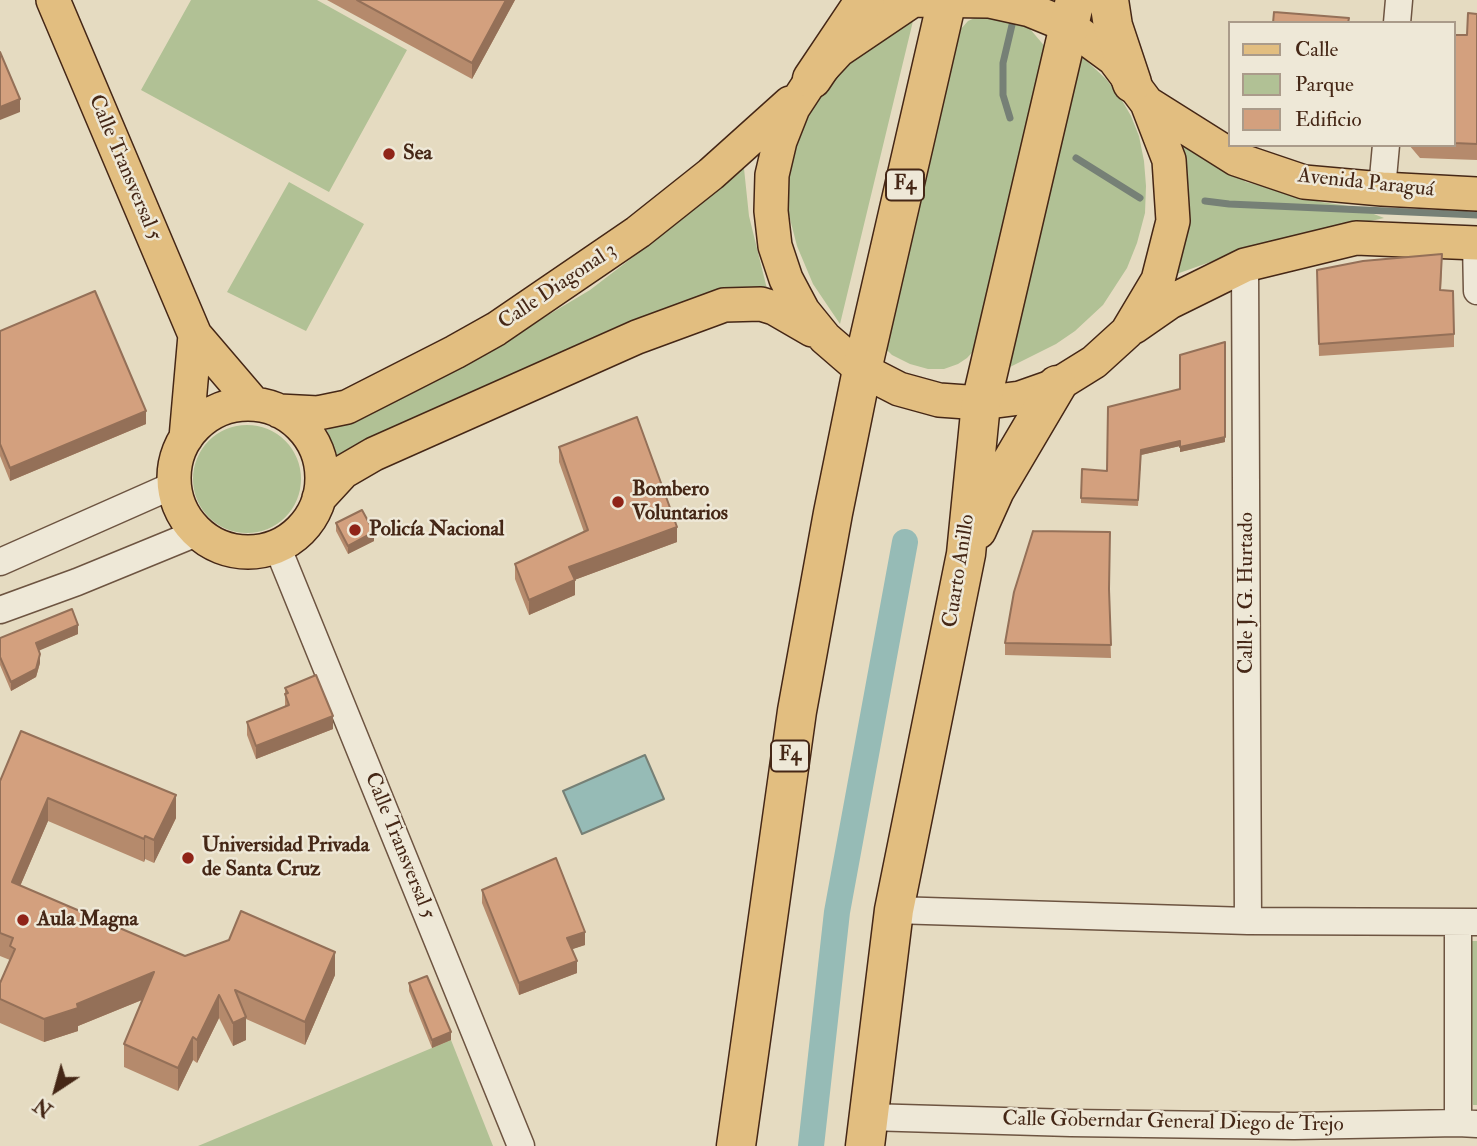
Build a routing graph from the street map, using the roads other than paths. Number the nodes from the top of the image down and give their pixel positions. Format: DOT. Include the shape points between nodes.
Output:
graph roads {
  1 [pos="53,0"];
  2 [pos="865,0"];
  3 [pos="930,0"];
  4 [pos="1109,0"];
  5 [pos="1399,0"];
  6 [pos="1072,13"];
  7 [pos="1397,21"];
  8 [pos="807,86"];
  9 [pos="1140,93"];
  10 [pos="1386,147"];
  11 [pos="1382,189"];
  12 [pos="1477,194"];
  13 [pos="1477,243"];
  14 [pos="1245,265"];
  15 [pos="1477,291"];
  16 [pos="1127,332"];
  17 [pos="195,335"];
  18 [pos="825,338"];
  19 [pos="862,370"];
  20 [pos="1057,385"];
  21 [pos="981,403"];
  22 [pos="266,407"];
  23 [pos="186,438"];
  24 [pos="174,485"];
  25 [pos="319,498"];
  26 [pos="198,532"];
  27 [pos="277,546"];
  28 [pos="966,554"];
  29 [pos="0,562"];
  30 [pos="0,610"];
  31 [pos="894,910"];
  32 [pos="1248,920"];
  33 [pos="1468,922"];
  34 [pos="1467,1124"];
  35 [pos="867,1131"];
  36 [pos="1070,1135"];
  37 [pos="1294,1136"];
  38 [pos="521,1146"];
  39 [pos="736,1146"];
  1 -- 17 [label="main road, Calle Transversal 5"];
  2 -- 8 [label="highway"];
  3 -- 6 [label="main road" via="989,1"];
  3 -- 8 [label="main road" via="839,50"];
  3 -- 19 [label="highway, F4"];
  4 -- 9 [label="highway" via="1113,26"];
  5 -- 7 [label="street"];
  6 -- 9 [label="main road"];
  6 -- 21 [label="highway, Cuarto Anillo"];
  8 -- 18 [label="main road" via="779,141 771,211 775,246 786,279"];
  8 -- 22 [label="main road, Calle Diagonal 3" via="711,174 638,232 496,329 347,407 318,413"];
  9 -- 11 [label="main road, Avenida Paraguá" via="1236,159 1304,182"];
  9 -- 16 [label="main road" via="1169,160 1173,221 1158,280"];
  10 -- 11 [label="street"];
  11 -- 12 [label="main road, Avenida Paraguá"];
  13 -- 14 [label="main road" via="1356,238"];
  13 -- 15 [label="street"];
  14 -- 16 [label="main road" via="1170,302"];
  14 -- 32 [label="street, Calle J. G. Hurtado"];
  16 -- 20 [label="main road" via="1094,362"];
  17 -- 22 [label="main road, Calle Transversal 5"];
  17 -- 23 [label="main road, Calle Transversal 5"];
  18 -- 19 [label="main road"];
  18 -- 25 [label="main road" via="774,308 724,305 637,337 374,454 342,472"];
  19 -- 21 [label="main road" via="899,389 939,400"];
  19 -- 39 [label="highway, F4" via="797,711"];
  20 -- 21 [label="main road" via="1020,398"];
  20 -- 28 [label="highway" via="995,490"];
  21 -- 28 [label="highway, Cuarto Anillo"];
  22 -- 23 [label="main road" via="240,404 215,411"];
  22 -- 25 [label="main road" via="309,436 320,459"];
  23 -- 24 [label="main road" via="176,460"];
  24 -- 26 [label="main road" via="182,511"];
  24 -- 29 [label="street"];
  25 -- 27 [label="main road" via="308,522"];
  26 -- 27 [label="main road" via="236,550"];
  26 -- 30 [label="street"];
  27 -- 38 [label="street, Calle Transversal 5"];
  28 -- 31 [label="highway, Cuarto Anillo"];
  31 -- 32 [label="street"];
  31 -- 35 [label="highway, Cuarto Anillo"];
  32 -- 33 [label="street"];
  33 -- 34 [label="street"];
  34 -- 37 [label="street, Calle Goberndar General Diego de Trejo"];
  35 -- 36 [label="street, Calle Goberndar General Diego de Trejo"];
  36 -- 37 [label="street, Calle Goberndar General Diego de Trejo"];
}
